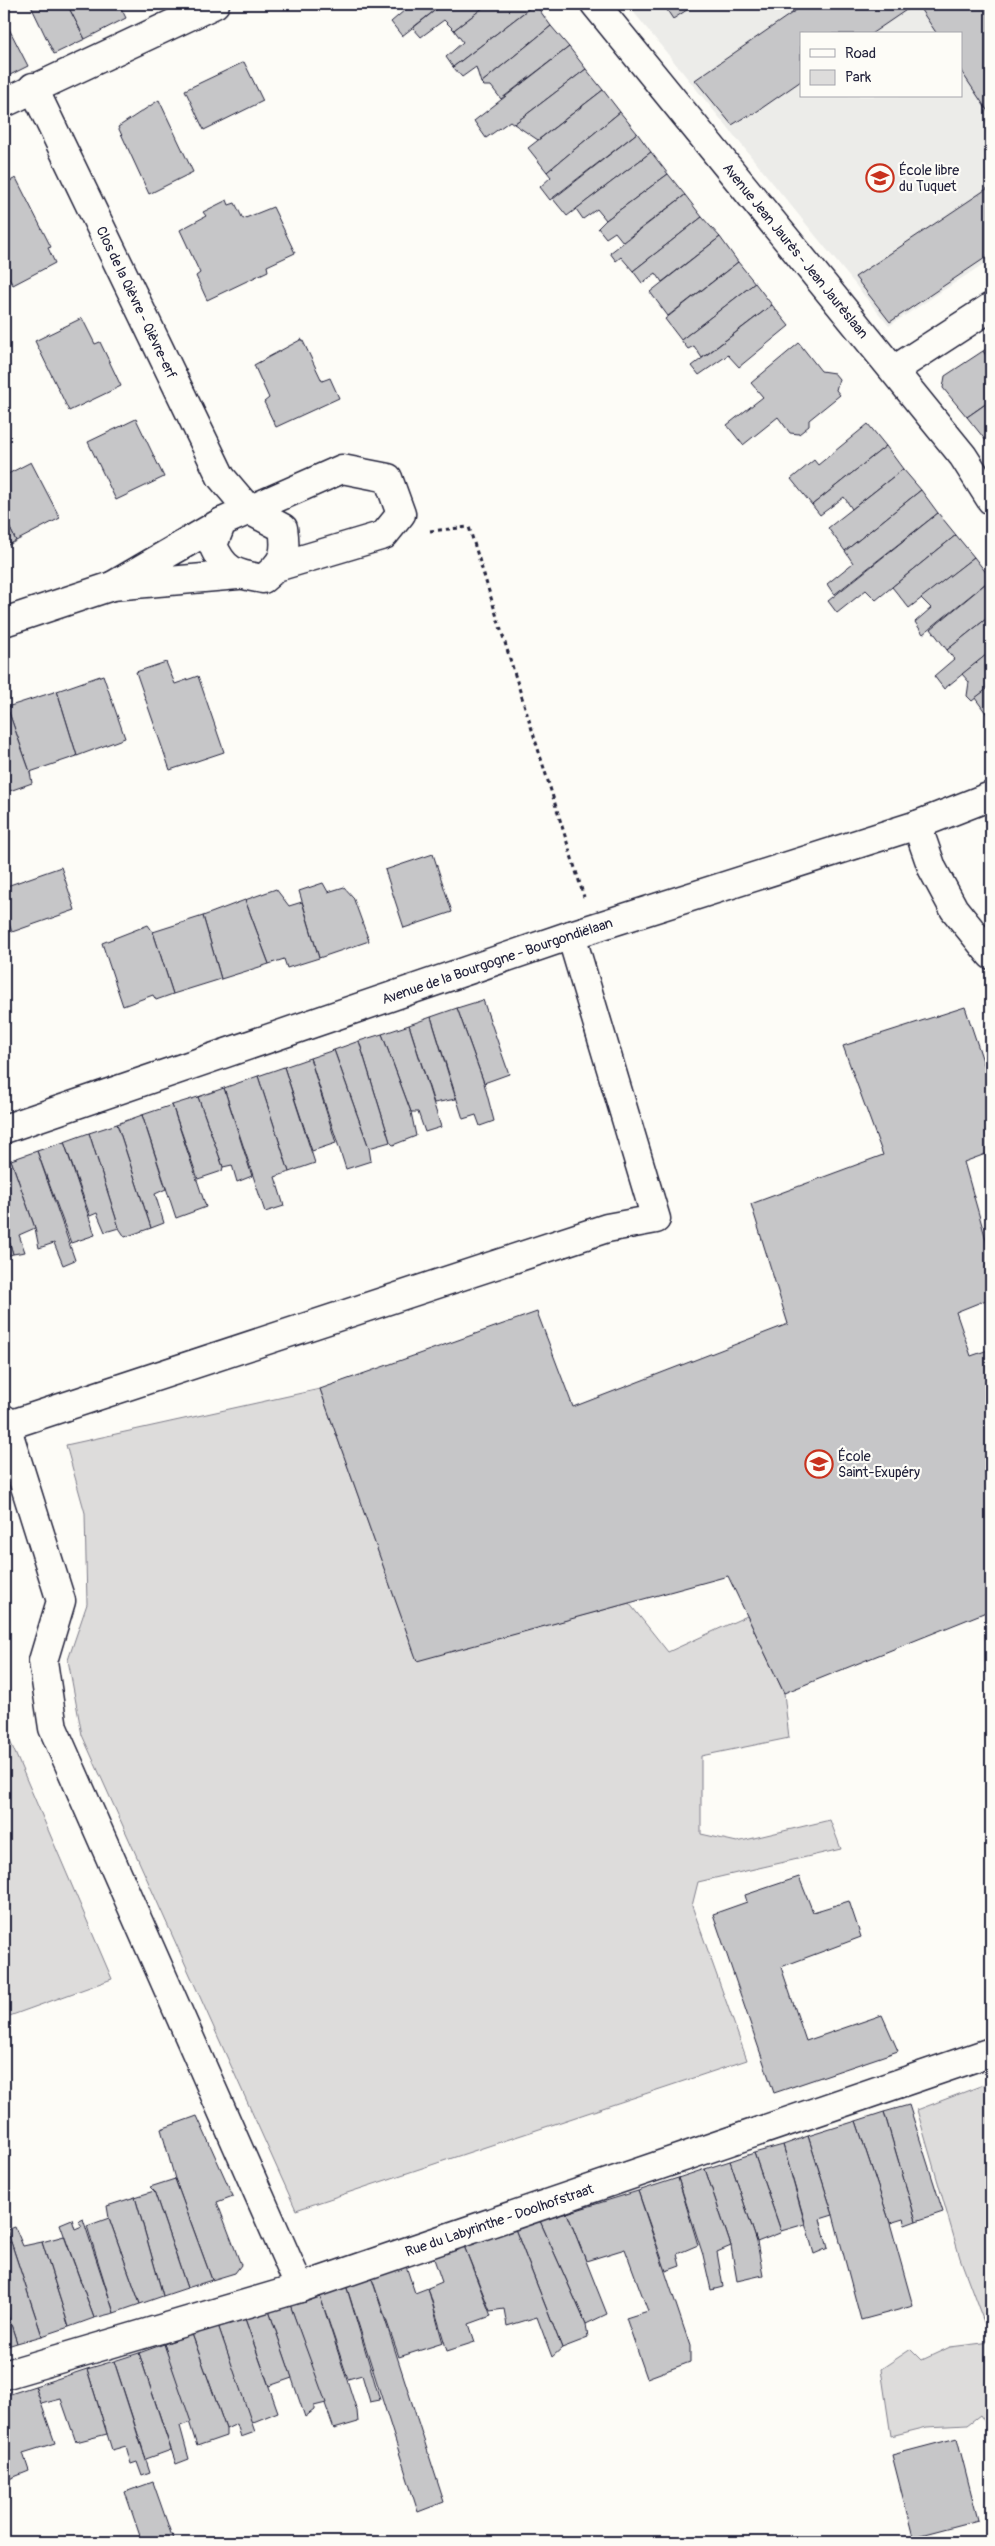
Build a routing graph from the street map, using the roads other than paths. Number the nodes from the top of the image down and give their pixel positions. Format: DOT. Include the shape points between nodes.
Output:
graph roads {
  1 [pos="215,4"];
  2 [pos="595,4"];
  3 [pos="34,88"];
  4 [pos="4,102"];
  5 [pos="991,307"];
  6 [pos="894,370"];
  7 [pos="991,500"];
  8 [pos="249,510"];
  9 [pos="222,522"];
  10 [pos="280,566"];
  11 [pos="238,575"];
  12 [pos="112,586"];
  13 [pos="4,622"];
  14 [pos="991,796"];
  15 [pos="917,825"];
  16 [pos="571,935"];
  17 [pos="991,955"];
  18 [pos="4,1129"];
  19 [pos="5,1422"];
  20 [pos="991,2052"];
  21 [pos="300,2288"];
  22 [pos="4,2376"];
  1 -- 3 [label="street"];
  2 -- 6 [label="street, Avenue Jean Jaurès - Jean Jaurèslaan"];
  3 -- 4 [label="street"];
  3 -- 8 [label="street, Clos de la Qièvre - Qièvre-erf" via="221,477"];
  5 -- 6 [label="street"];
  6 -- 7 [label="street, Avenue Jean Jaurès - Jean Jaurèslaan" via="963,456"];
  8 -- 9 [label="street"];
  8 -- 10 [label="street, Clos de la Qièvre - Qièvre-erf" via="283,528 286,547"];
  8 -- 10 [label="street" via="342,469 388,478 401,514 384,535"];
  9 -- 11 [label="street" via="213,545 220,562"];
  9 -- 12 [label="street"];
  10 -- 11 [label="street" via="263,578"];
  11 -- 12 [label="street"];
  12 -- 13 [label="street"];
  14 -- 15 [label="street, Avenue de la Bourgogne - Bourgondiëlaan"];
  15 -- 16 [label="street, Avenue de la Bourgogne - Bourgondiëlaan"];
  15 -- 17 [label="street" via="932,868 954,909"];
  16 -- 18 [label="street, Avenue de la Bourgogne - Bourgondiëlaan"];
  16 -- 19 [label="street" via="656,1219 607,1228"];
  19 -- 21 [label="street" via="61,1601 43,1661 53,1728"];
  20 -- 21 [label="street, Rue du Labyrinthe - Doolhofstraat"];
  21 -- 22 [label="street, Rue du Labyrinthe - Doolhofstraat"];
}
